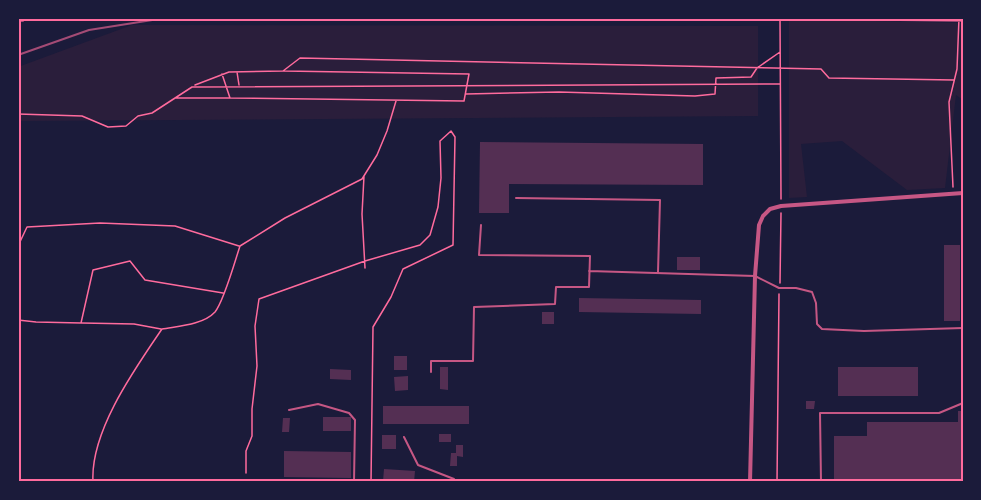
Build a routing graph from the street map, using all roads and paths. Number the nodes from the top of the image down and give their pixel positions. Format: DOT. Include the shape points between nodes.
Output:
graph roads {
  1 [pos="780,18"];
  2 [pos="959,18"];
  3 [pos="780,52"];
  4 [pos="757,68"];
  5 [pos="780,68"];
  6 [pos="237,71"];
  7 [pos="283,71"];
  8 [pos="222,74"];
  9 [pos="954,80"];
  10 [pos="716,84"];
  11 [pos="780,84"];
  12 [pos="226,86"];
  13 [pos="240,86"];
  14 [pos="466,86"];
  15 [pos="192,87"];
  16 [pos="465,94"];
  17 [pos="174,98"];
  18 [pos="230,98"];
  19 [pos="396,101"];
  20 [pos="18,114"];
  21 [pos="364,176"];
  22 [pos="963,193"];
  23 [pos="954,194"];
  24 [pos="516,198"];
  25 [pos="781,206"];
  26 [pos="481,225"];
  27 [pos="18,246"];
  28 [pos="240,246"];
  29 [pos="365,261"];
  30 [pos="365,268"];
  31 [pos="589,271"];
  32 [pos="658,273"];
  33 [pos="755,276"];
  34 [pos="779,288"];
  35 [pos="224,293"];
  36 [pos="18,320"];
  37 [pos="81,323"];
  38 [pos="963,328"];
  39 [pos="162,329"];
  40 [pos="430,372"];
  41 [pos="963,403"];
  42 [pos="289,410"];
  43 [pos="404,436"];
  44 [pos="246,473"];
  45 [pos="93,482"];
  46 [pos="354,482"];
  47 [pos="372,482"];
  48 [pos="455,482"];
  49 [pos="750,482"];
  50 [pos="777,482"];
  51 [pos="821,482"];
  1 -- 3 [label="path"];
  2 -- 9 [label="path"];
  3 -- 4 [label="path"];
  3 -- 5 [label="path"];
  4 -- 5 [label="path"];
  4 -- 7 [label="path" via="300,58"];
  4 -- 10 [label="path" via="751,77 716,78"];
  5 -- 9 [label="path" via="821,69 830,78"];
  5 -- 11 [label="path"];
  6 -- 7 [label="path"];
  6 -- 8 [label="path"];
  6 -- 13 [label="path"];
  7 -- 14 [label="path" via="469,74"];
  8 -- 12 [label="path"];
  8 -- 15 [label="path"];
  9 -- 23 [label="path" via="949,102"];
  10 -- 11 [label="path"];
  10 -- 14 [label="path"];
  10 -- 16 [label="path" via="715,94 695,96"];
  11 -- 25 [label="path"];
  12 -- 13 [label="path"];
  12 -- 15 [label="path"];
  12 -- 18 [label="path"];
  13 -- 14 [label="path"];
  14 -- 16 [label="path"];
  15 -- 17 [label="path"];
  16 -- 19 [label="path" via="464,101"];
  17 -- 18 [label="path"];
  17 -- 20 [label="path" via="126,126 108,127 82,116"];
  18 -- 19 [label="path"];
  19 -- 21 [label="path" via="381,147"];
  21 -- 28 [label="path"];
  21 -- 29 [label="path"];
  22 -- 23 [label="street"];
  23 -- 25 [label="street"];
  24 -- 32 [label="lane" via="660,200"];
  25 -- 33 [label="street" via="770,209 759,225"];
  25 -- 34 [label="path"];
  26 -- 31 [label="lane" via="479,255 590,256"];
  27 -- 28 [label="path" via="27,227 100,223 175,226"];
  28 -- 35 [label="path"];
  29 -- 30 [label="path"];
  29 -- 44 [label="path" via="260,299 255,326 252,436 246,451"];
  29 -- 47 [label="path" via="420,244 430,235 438,207 440,141 451,131 456,137 453,245 403,269 373,327"];
  31 -- 32 [label="lane"];
  31 -- 40 [label="lane" via="589,287 556,287 555,304 474,307 473,361 431,361"];
  32 -- 33 [label="lane"];
  33 -- 34 [label="lane"];
  33 -- 49 [label="street"];
  34 -- 38 [label="lane" via="812,292 817,324 822,329"];
  34 -- 50 [label="path"];
  35 -- 37 [label="path" via="145,280 130,261 93,270"];
  35 -- 39 [label="path" via="215,312 197,322"];
  36 -- 37 [label="path"];
  37 -- 39 [label="path"];
  39 -- 45 [label="path" via="133,371 109,418 95,450"];
  41 -- 51 [label="lane" via="939,413 820,412"];
  42 -- 46 [label="lane" via="318,404 349,413 355,420"];
  43 -- 48 [label="lane" via="418,465"];
}
